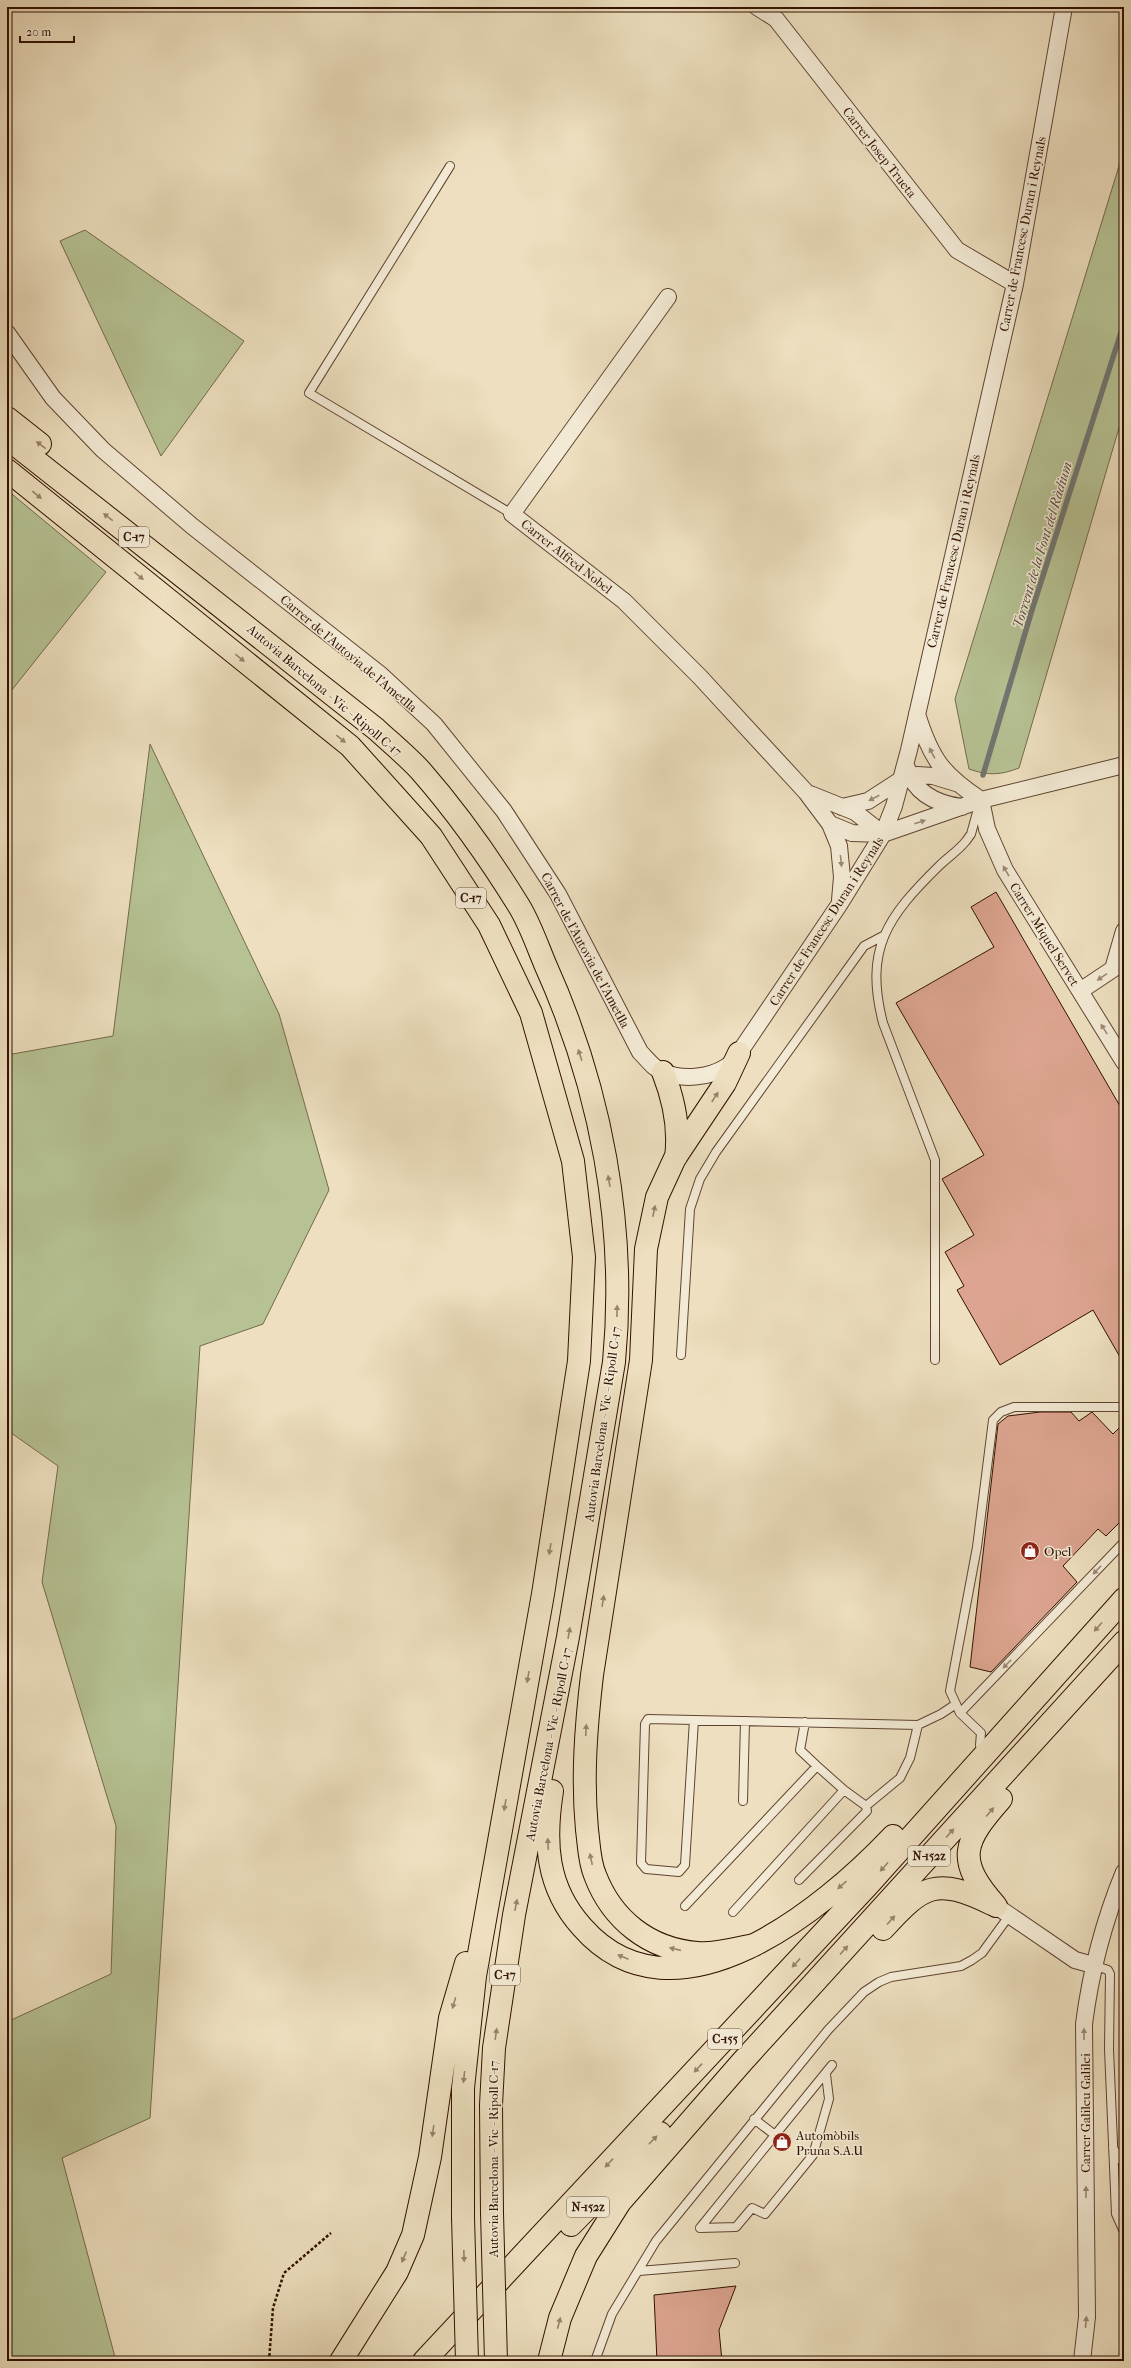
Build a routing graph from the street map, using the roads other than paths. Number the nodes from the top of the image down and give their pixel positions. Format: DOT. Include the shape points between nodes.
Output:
graph roads {
  1 [pos="757,7"];
  2 [pos="1064,7"];
  3 [pos="774,13"];
  4 [pos="450,166"];
  5 [pos="1015,284"];
  6 [pos="668,297"];
  7 [pos="7,333"];
  8 [pos="7,418"];
  9 [pos="7,438"];
  10 [pos="7,470"];
  11 [pos="512,514"];
  12 [pos="260,636"];
  13 [pos="916,712"];
  14 [pos="1124,765"];
  15 [pos="906,773"];
  16 [pos="956,783"];
  17 [pos="806,792"];
  18 [pos="980,800"];
  19 [pos="842,807"];
  20 [pos="962,807"];
  21 [pos="830,824"];
  22 [pos="883,834"];
  23 [pos="839,905"];
  24 [pos="1124,931"];
  25 [pos="882,936"];
  26 [pos="1080,991"];
  27 [pos="739,1053"];
  28 [pos="1124,1062"];
  29 [pos="662,1072"];
  30 [pos="676,1158"];
  31 [pos="681,1355"];
  32 [pos="935,1360"];
  33 [pos="1124,1407"];
  34 [pos="1124,1542"];
  35 [pos="1124,1598"];
  36 [pos="1120,1646"];
  37 [pos="956,1704"];
  38 [pos="1021,1712"];
  39 [pos="960,1713"];
  40 [pos="694,1720"];
  41 [pos="745,1721"];
  42 [pos="805,1722"];
  43 [pos="918,1725"];
  44 [pos="548,1740"];
  45 [pos="980,1745"];
  46 [pos="817,1766"];
  47 [pos="844,1790"];
  48 [pos="743,1801"];
  49 [pos="866,1806"];
  50 [pos="969,1862"];
  51 [pos="493,1872"];
  52 [pos="1124,1872"];
  53 [pos="799,1880"];
  54 [pos="935,1888"];
  55 [pos="685,1906"];
  56 [pos="1002,1911"];
  57 [pos="733,1912"];
  58 [pos="754,1945"];
  59 [pos="1093,1965"];
  60 [pos="761,2042"];
  61 [pos="742,2062"];
  62 [pos="832,2065"];
  63 [pos="826,2074"];
  64 [pos="754,2119"];
  65 [pos="775,2135"];
  66 [pos="1112,2148"];
  67 [pos="1124,2164"];
  68 [pos="1124,2232"];
  69 [pos="735,2263"];
  70 [pos="639,2271"];
  71 [pos="341,2361"];
  72 [pos="424,2361"];
  73 [pos="443,2361"];
  74 [pos="467,2361"];
  75 [pos="496,2361"];
  76 [pos="550,2361"];
  77 [pos="595,2361"];
  78 [pos="1082,2361"];
  1 -- 3 [label="street, Carrer Josep Trueta"];
  2 -- 5 [label="street, Carrer de Francesc Duran i Reynals"];
  3 -- 5 [label="street, Carrer Josep Trueta" via="957,250"];
  4 -- 11 [label="lane" via="309,392"];
  5 -- 13 [label="street, Carrer de Francesc Duran i Reynals"];
  6 -- 11 [label="street, Carrer Alfred Nobel"];
  7 -- 29 [label="street, Carrer de l'Autovia de l'Ametlla" via="53,398 102,450 192,526 381,675 434,724 508,817 558,894 640,1052 652,1066"];
  12 -- 8 [label="highway, one-way" via="205,575"];
  12 -- 9 [label="highway, Autovia Barcelona - Vic - Ripoll C-17 / C-17, one-way"];
  10 -- 51 [label="highway, Autovia Barcelona - Vic - Ripoll C-17 / C-17, one-way" via="350,746 431,836 489,925 531,1013 573,1161 584,1257 582,1325 579,1361 543,1594"];
  11 -- 17 [label="street, Carrer Alfred Nobel" via="624,601 700,677"];
  44 -- 12 [label="highway, Autovia Barcelona - Vic - Ripoll C-17 / C-17, one-way" via="614,1362 617,1327 618,1276 611,1191 596,1104 564,1006 520,907 458,817 419,769 376,729"];
  13 -- 15 [label="street, Carrer de Francesc Duran i Reynals"];
  16 -- 13 [label="street, one-way" via="932,755"];
  14 -- 18 [label="street"];
  15 -- 16 [label="street" via="933,776"];
  15 -- 19 [label="street, one-way" via="868,801"];
  15 -- 20 [label="street" via="924,794 948,806"];
  15 -- 22 [label="street, Carrer de Francesc Duran i Reynals"];
  16 -- 18 [label="street"];
  17 -- 19 [label="street, Carrer Alfred Nobel"];
  17 -- 21 [label="street, Carrer Alfred Nobel"];
  18 -- 20 [label="street"];
  18 -- 25 [label="lane" via="971,834 966,841 924,881"];
  26 -- 18 [label="street, Carrer Miquel Servet, one-way" via="994,850"];
  19 -- 22 [label="street, Carrer Alfred Nobel" via="863,817"];
  22 -- 20 [label="street, one-way"];
  21 -- 22 [label="street" via="852,833"];
  21 -- 23 [label="street, Carrer Alfred Nobel, one-way" via="839,846 841,860"];
  22 -- 23 [label="street, Carrer de Francesc Duran i Reynals"];
  23 -- 27 [label="street, Carrer de Francesc Duran i Reynals"];
  24 -- 26 [label="street, one-way" via="1113,969"];
  25 -- 31 [label="lane" via="864,946 716,1152 700,1179 690,1209"];
  25 -- 32 [label="lane" via="878,951 877,1001 935,1160"];
  28 -- 26 [label="street, Carrer Miquel Servet, one-way"];
  27 -- 29 [label="street, Carrer de l'Autovia de l'Ametlla" via="728,1066 704,1076 676,1076"];
  30 -- 27 [label="highway, one-way" via="725,1083"];
  29 -- 30 [label="highway" via="675,1109 678,1140"];
  58 -- 30 [label="highway, one-way" via="699,1954 656,1944 636,1932 617,1913 594,1874 589,1849 585,1771 592,1675 641,1360 646,1249 657,1197"];
  33 -- 37 [label="lane" via="1014,1408 1001,1412 993,1420 977,1547 950,1691"];
  34 -- 39 [label="lane, one-way"];
  35 -- 38 [label="highway, one-way"];
  50 -- 36 [label="highway, one-way" via="969,1845 978,1825 1044,1750 1090,1692"];
  60 -- 36 [label="highway, N-152z, one-way"];
  37 -- 39 [label="lane"];
  37 -- 43 [label="lane"];
  38 -- 45 [label="highway"];
  38 -- 72 [label="highway, C-155, one-way" via="797,1962"];
  39 -- 45 [label="lane" via="981,1734"];
  40 -- 40 [label="lane" via="685,1865 679,1872 646,1869 641,1863 645,1724 648,1719"];
  40 -- 41 [label="lane"];
  41 -- 42 [label="lane"];
  41 -- 48 [label="lane"];
  42 -- 43 [label="lane"];
  42 -- 46 [label="lane" via="800,1750"];
  43 -- 49 [label="lane" via="910,1758 900,1778"];
  58 -- 44 [label="highway, one-way" via="712,1963 686,1968 660,1967 642,1965 620,1956 588,1934 572,1916 558,1893 547,1845 553,1780"];
  75 -- 44 [label="highway, Autovia Barcelona - Vic - Ripoll C-17 / C-17, one-way, bridge" via="491,2105 494,2048 514,1915"];
  45 -- 58 [label="highway, one-way" via="864,1865 818,1904"];
  46 -- 47 [label="lane"];
  46 -- 55 [label="lane"];
  47 -- 49 [label="lane"];
  47 -- 57 [label="lane"];
  49 -- 53 [label="lane" via="867,1812"];
  50 -- 54 [label="highway" via="956,1876"];
  50 -- 56 [label="highway" via="981,1889"];
  51 -- 71 [label="highway, one-way" via="450,2018 430,2157 413,2235 398,2272"];
  51 -- 74 [label="highway, Autovia Barcelona - Vic - Ripoll C-17 / C-17, one-way, bridge" via="475,1976 463,2088"];
  52 -- 59 [label="street, Carrer Galileu Galilei" via="1098,1940"];
  54 -- 56 [label="highway" via="953,1888"];
  60 -- 54 [label="highway, one-way" via="839,1978 916,1896"];
  56 -- 59 [label="street" via="1075,1960"];
  56 -- 64 [label="lane" via="982,1953 972,1960 961,1966 891,1977 864,1992 828,2030"];
  59 -- 66 [label="lane" via="1108,1970 1110,1974"];
  78 -- 59 [label="street, Carrer Galileu Galilei, one-way" via="1087,2317 1084,2024"];
  60 -- 61 [label="highway, N-152z"];
  73 -- 61 [label="highway, N-152z, one-way" via="675,2117 718,2077"];
  76 -- 61 [label="highway, one-way" via="560,2318 586,2256 620,2202"];
  62 -- 63 [label="lane"];
  63 -- 65 [label="lane"];
  63 -- 65 [label="lane" via="829,2099 812,2155 765,2214 752,2208 736,2227 700,2228"];
  64 -- 65 [label="lane"];
  64 -- 70 [label="lane" via="656,2241"];
  66 -- 67 [label="lane"];
  66 -- 68 [label="lane" via="1116,2214"];
  69 -- 70 [label="lane"];
  70 -- 77 [label="lane" via="612,2314"];
}
